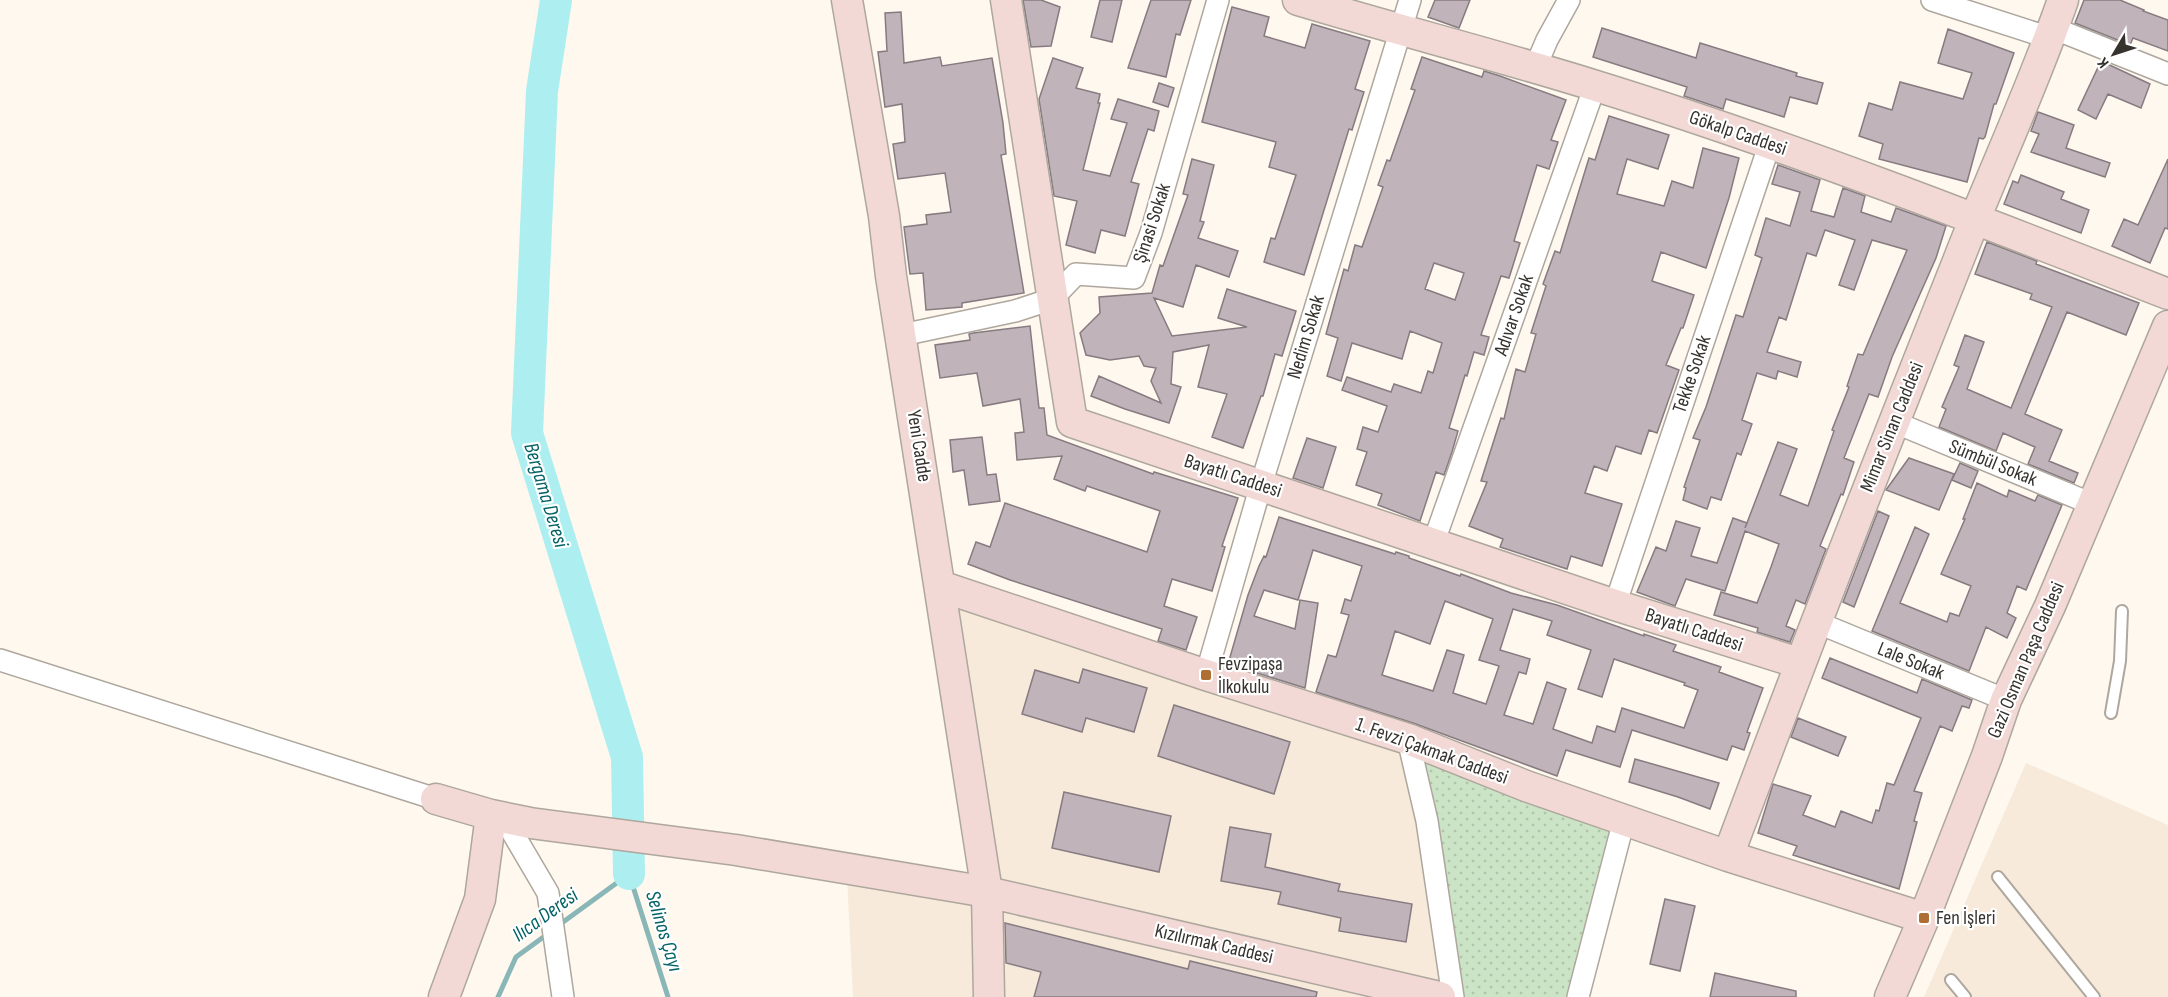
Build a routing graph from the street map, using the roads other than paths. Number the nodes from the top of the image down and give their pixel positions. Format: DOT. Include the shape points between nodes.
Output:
graph roads {
  1 [pos="847,0"];
  2 [pos="1006,0"];
  3 [pos="1218,0"];
  4 [pos="1299,0"];
  5 [pos="1410,0"];
  6 [pos="1569,0"];
  7 [pos="1932,0"];
  8 [pos="2063,0"];
  9 [pos="1400,31"];
  10 [pos="2052,33"];
  11 [pos="1535,68"];
  12 [pos="2168,74"];
  13 [pos="1596,86"];
  14 [pos="1770,143"];
  15 [pos="1975,218"];
  16 [pos="2168,294"];
  17 [pos="1052,300"];
  18 [pos="2168,326"];
  19 [pos="902,335"];
  20 [pos="1894,422"];
  21 [pos="1261,485"];
  22 [pos="2092,504"];
  23 [pos="1433,544"];
  24 [pos="940,586"];
  25 [pos="1615,605"];
  26 [pos="2122,611"];
  27 [pos="1815,622"];
  28 [pos="0,660"];
  29 [pos="1799,663"];
  30 [pos="1206,675"];
  31 [pos="2006,700"];
  32 [pos="2111,713"];
  33 [pos="1408,740"];
  34 [pos="436,799"];
  35 [pos="508,819"];
  36 [pos="1624,820"];
  37 [pos="1728,856"];
  38 [pos="1998,877"];
  39 [pos="987,892"];
  40 [pos="1924,918"];
  41 [pos="1952,980"];
  42 [pos="444,997"];
  43 [pos="563,997"];
  44 [pos="989,997"];
  45 [pos="1440,997"];
  46 [pos="1453,997"];
  47 [pos="1578,997"];
  48 [pos="1890,997"];
  49 [pos="1965,997"];
  50 [pos="2094,997"];
  1 -- 19 [label="street, Yeni Cadde"];
  2 -- 17 [label="street, Bayatlı Caddesi"];
  3 -- 17 [label="street, Şinasi Sokak" via="1151,233 1134,278 1076,274"];
  4 -- 9 [label="street, Gökalp Caddesi"];
  5 -- 9 [label="street, Nedim Sokak"];
  6 -- 11 [label="street"];
  7 -- 10 [label="street"];
  8 -- 10 [label="street, Mimar Sinan Caddesi"];
  9 -- 11 [label="street, Gökalp Caddesi"];
  9 -- 21 [label="street, Nedim Sokak"];
  10 -- 12 [label="street"];
  10 -- 15 [label="street, Mimar Sinan Caddesi"];
  11 -- 13 [label="street, Gökalp Caddesi"];
  13 -- 14 [label="street, Gökalp Caddesi"];
  13 -- 23 [label="street, Adıvar Sokak"];
  14 -- 15 [label="street, Gökalp Caddesi"];
  14 -- 25 [label="street, Tekke Sokak"];
  15 -- 16 [label="street, Gökalp Caddesi"];
  15 -- 20 [label="street, Mimar Sinan Caddesi"];
  17 -- 19 [label="street"];
  17 -- 21 [label="street, Bayatlı Caddesi" via="1072,422"];
  18 -- 22 [label="street, Gazi Osman Paşa Caddesi"];
  19 -- 24 [label="street, Yeni Cadde"];
  20 -- 22 [label="street, Sümbül Sokak"];
  20 -- 27 [label="street, Mimar Sinan Caddesi"];
  21 -- 23 [label="street, Bayatlı Caddesi"];
  21 -- 30 [label="street, Nedim Sokak"];
  22 -- 31 [label="street, Gazi Osman Paşa Caddesi"];
  23 -- 25 [label="street, Bayatlı Caddesi"];
  24 -- 30 [label="street, 1. Fevzi Çakmak Caddesi"];
  24 -- 39 [label="street, Yeni Cadde"];
  25 -- 29 [label="street, Bayatlı Caddesi"];
  26 -- 32 [label="lane" via="2120,661"];
  27 -- 29 [label="street, Mimar Sinan Caddesi"];
  27 -- 31 [label="street, Lale Sokak"];
  28 -- 34 [label="street"];
  29 -- 37 [label="street, Mimar Sinan Caddesi"];
  30 -- 33 [label="street, 1. Fevzi Çakmak Caddesi"];
  31 -- 40 [label="street, Gazi Osman Paşa Caddesi"];
  33 -- 36 [label="street, 1. Fevzi Çakmak Caddesi"];
  33 -- 46 [label="street" via="1427,821"];
  34 -- 35 [label="street, Kızılırmak Caddesi"];
  35 -- 39 [label="street, Kızılırmak Caddesi" via="736,850"];
  35 -- 42 [label="street"];
  35 -- 43 [label="street" via="548,893"];
  36 -- 37 [label="street, 1. Fevzi Çakmak Caddesi"];
  36 -- 47 [label="street"];
  37 -- 40 [label="street, 1. Fevzi Çakmak Caddesi"];
  38 -- 50 [label="lane"];
  39 -- 44 [label="street, Yeni Cadde"];
  39 -- 45 [label="street, Kızılırmak Caddesi"];
  40 -- 48 [label="street, Gazi Osman Paşa Caddesi"];
  41 -- 49 [label="lane"];
}
